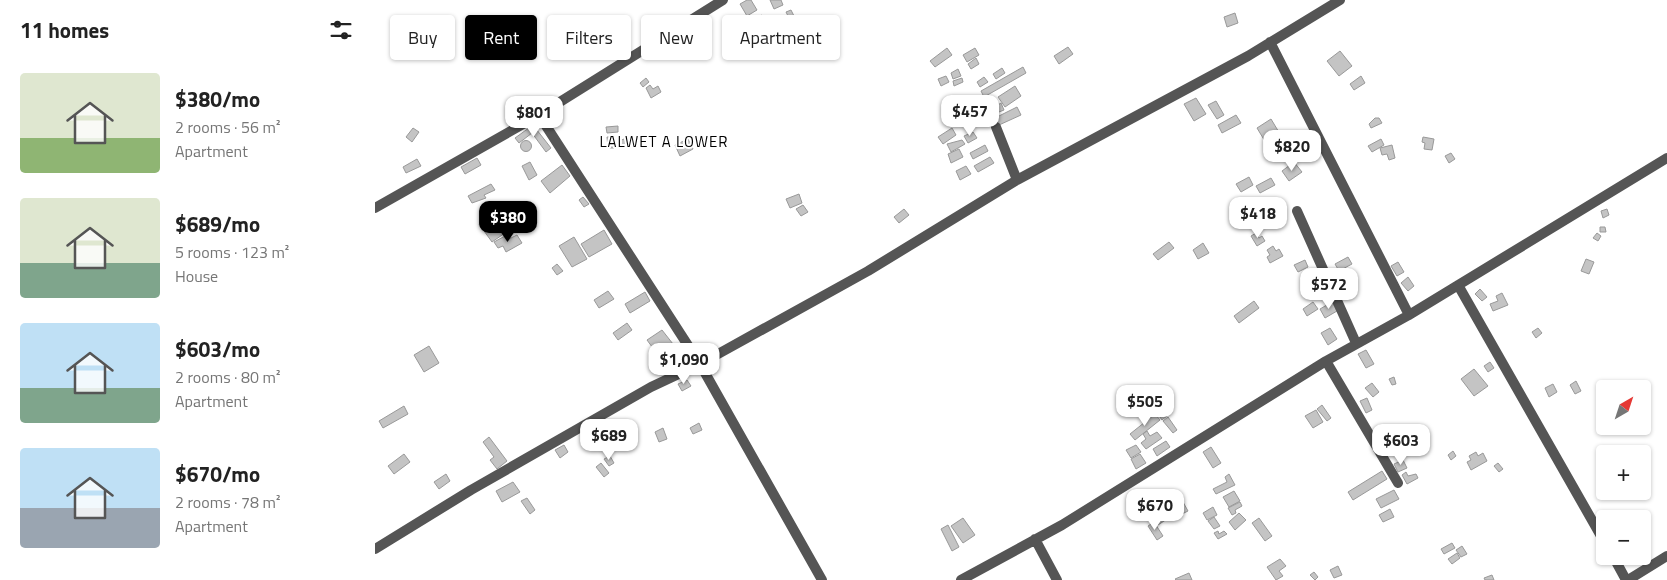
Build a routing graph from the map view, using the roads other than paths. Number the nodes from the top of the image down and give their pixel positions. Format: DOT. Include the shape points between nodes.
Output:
graph roads {
  1 [pos="723,0"];
  2 [pos="1340,0"];
  3 [pos="1270,42"];
  4 [pos="539,115"];
  5 [pos="996,127"];
  6 [pos="1667,158"];
  7 [pos="1017,180"];
  8 [pos="375,208"];
  9 [pos="1297,211"];
  10 [pos="1458,285"];
  11 [pos="1409,315"];
  12 [pos="1356,343"];
  13 [pos="1326,361"];
  14 [pos="700,364"];
  15 [pos="1398,483"];
  16 [pos="1596,526"];
  17 [pos="1035,540"];
  18 [pos="375,549"];
  19 [pos="1667,556"];
  20 [pos="1618,565"];
  21 [pos="822,580"];
  22 [pos="961,580"];
  23 [pos="1057,580"];
  24 [pos="1627,580"];
  1 -- 4 [label="street"];
  2 -- 3 [label="street"];
  3 -- 7 [label="street"];
  3 -- 11 [label="street"];
  4 -- 8 [label="street"];
  4 -- 14 [label="street"];
  5 -- 7 [label="street"];
  6 -- 10 [label="street"];
  7 -- 14 [label="street" via="868,271"];
  9 -- 12 [label="street"];
  10 -- 11 [label="street"];
  10 -- 16 [label="street"];
  11 -- 12 [label="street"];
  12 -- 13 [label="street"];
  13 -- 15 [label="street"];
  13 -- 17 [label="street"];
  14 -- 18 [label="street" via="651,387"];
  14 -- 21 [label="street"];
  17 -- 22 [label="street"];
  17 -- 23 [label="street"];
  19 -- 24 [label="street"];
  20 -- 24 [label="street"];
}
